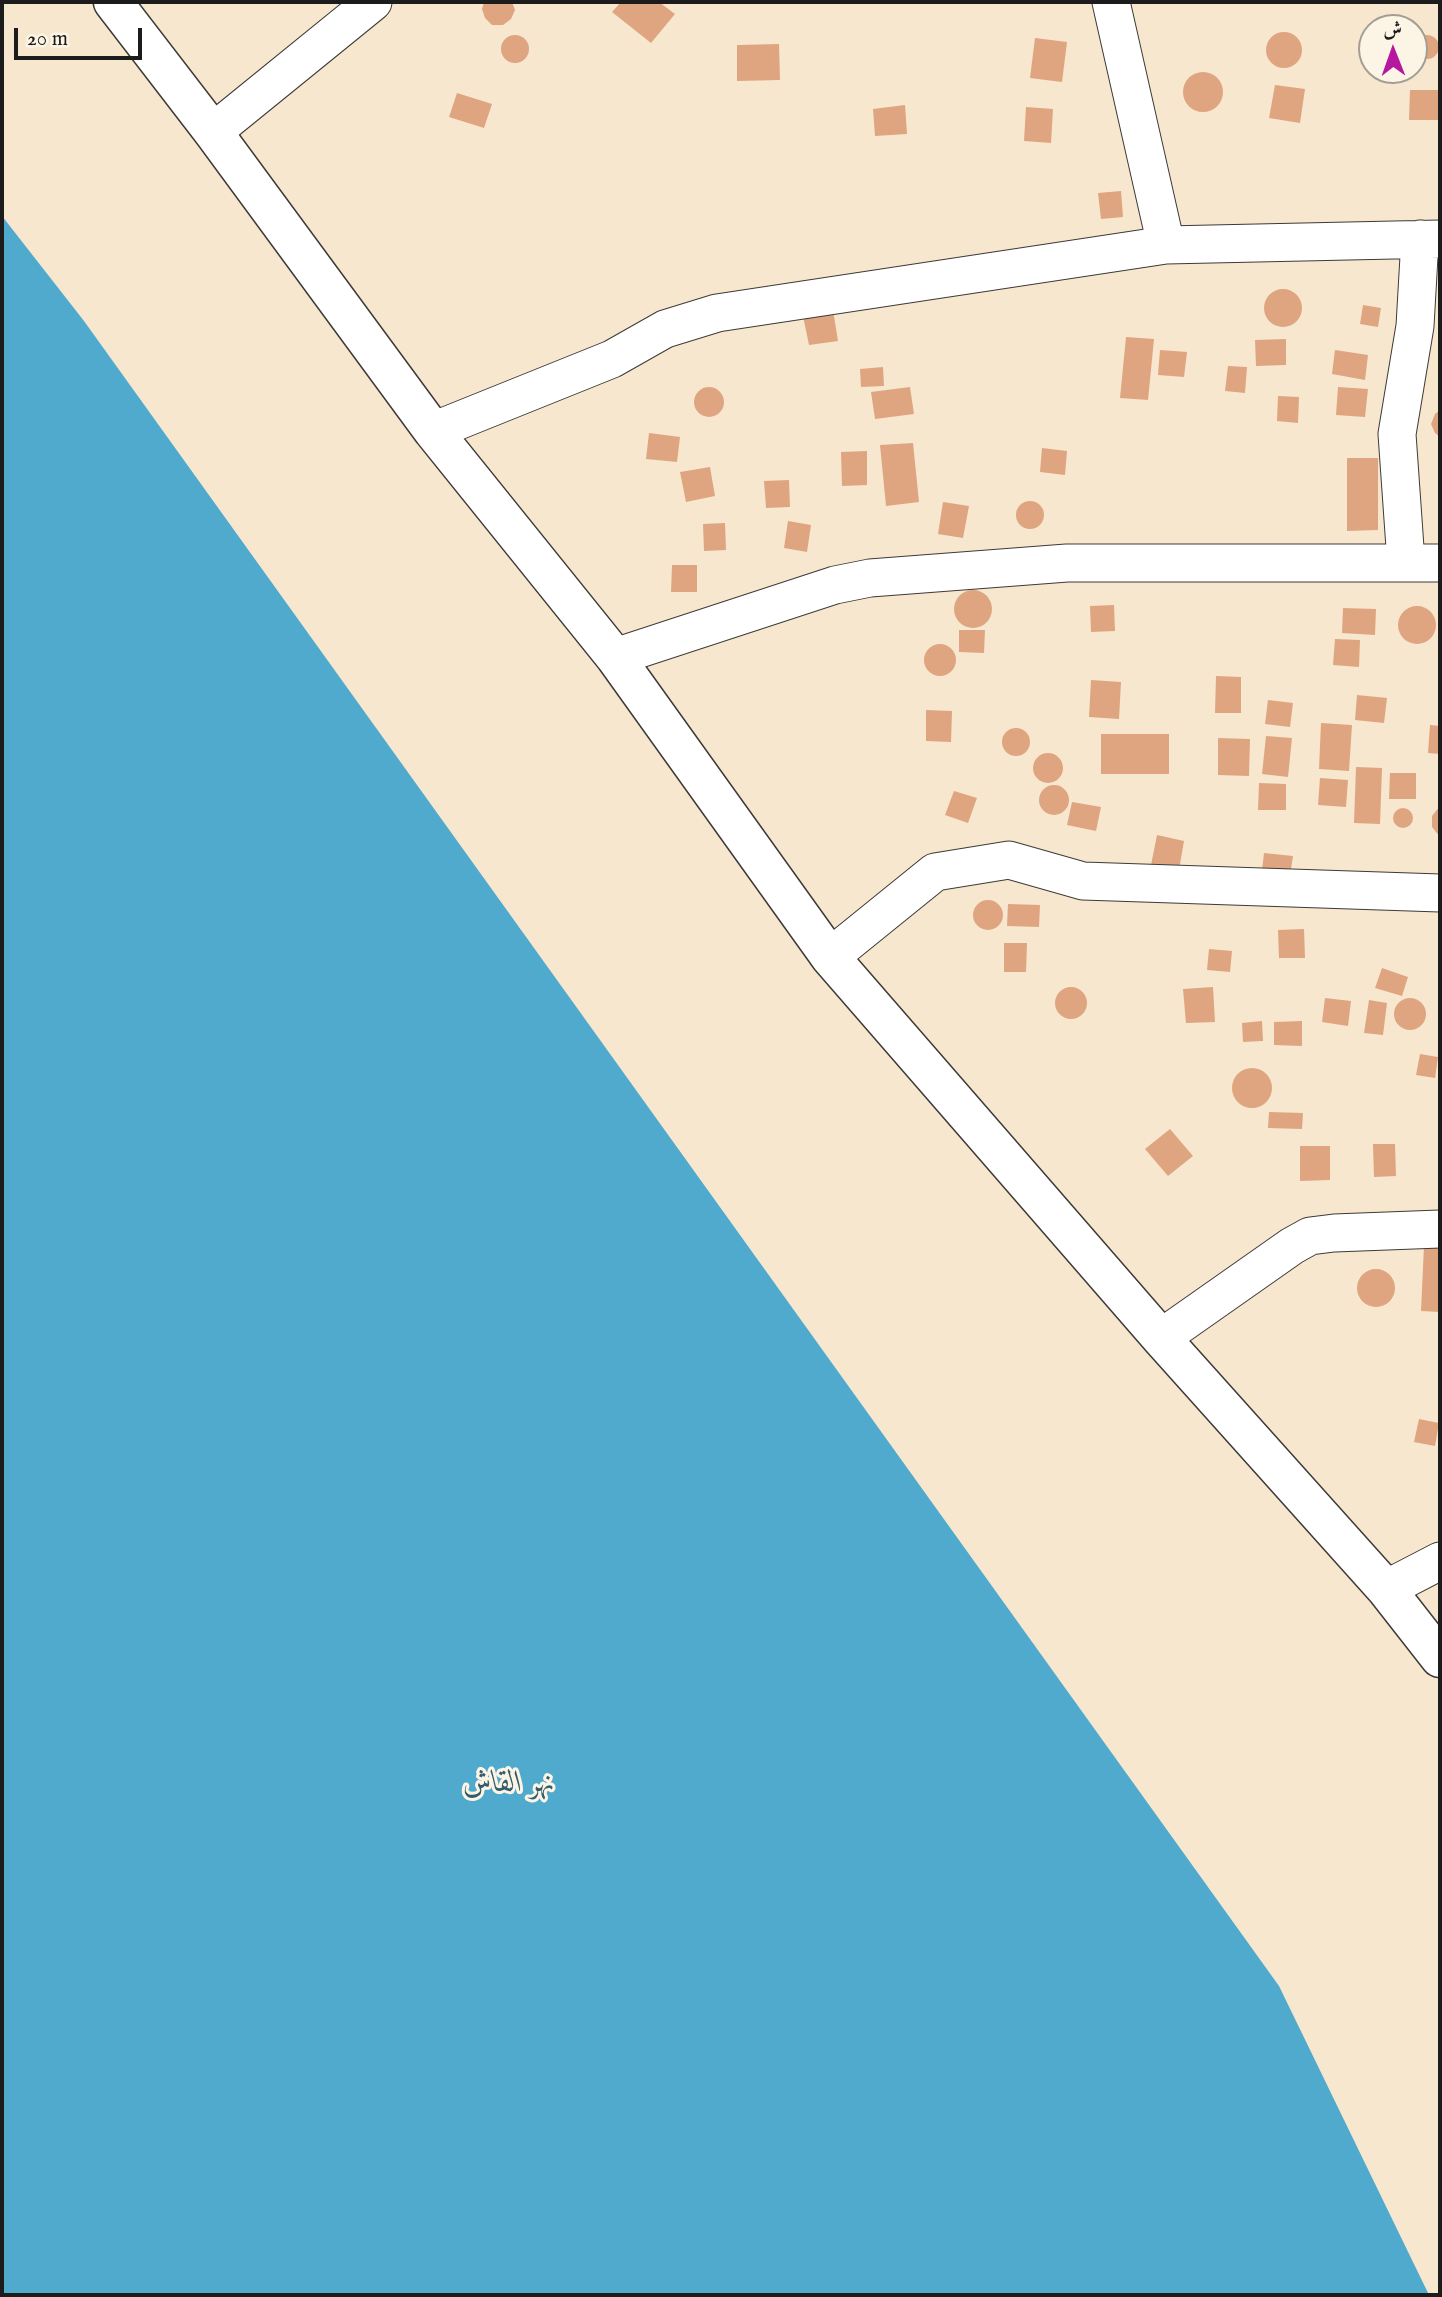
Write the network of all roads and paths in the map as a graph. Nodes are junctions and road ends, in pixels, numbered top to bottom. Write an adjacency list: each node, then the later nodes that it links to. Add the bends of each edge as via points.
1 (113, 2): 4 (main road)
2 (373, 2): 4 (street)
3 (1111, 2): 6 (street)
4 (213, 132): 7 (main road)
5 (1430, 239): 6 (street); 8 (street, via 1397,433)
6 (1166, 245): 7 (street, via 717,313 665,329 612,359)
7 (433, 431): 9 (main road)
8 (1423, 562): 9 (street, via 1068,563 870,578 835,585)
9 (615, 657): 11 (main road)
10 (1440, 893): 11 (street, via 1083,881 1009,860 935,872)
11 (830, 957): 13 (main road)
12 (1440, 1229): 13 (street, via 1310,1236)
13 (1161, 1338): 15 (main road)
14 (1440, 1561): 15 (street)
15 (1386, 1589): 16 (main road)
16 (1440, 1658)

